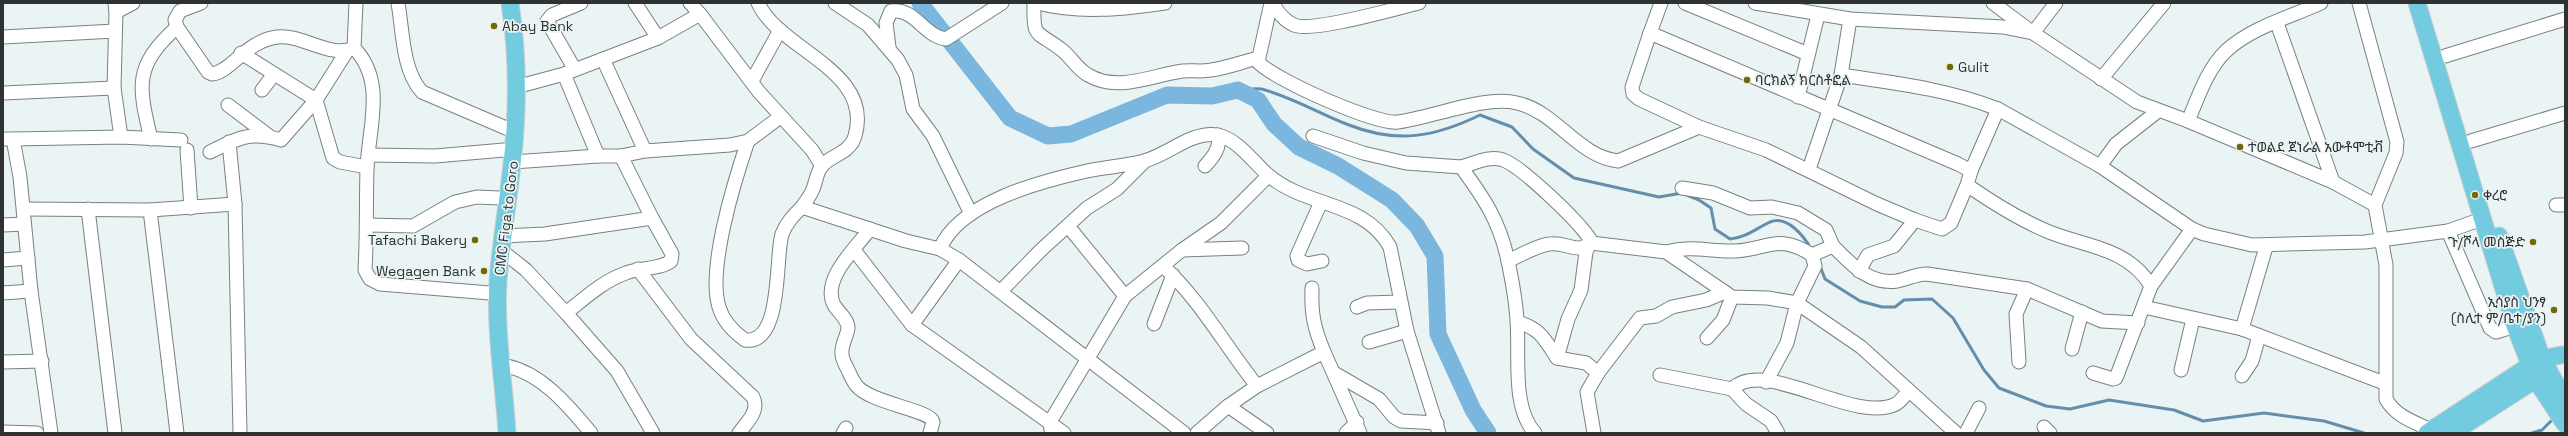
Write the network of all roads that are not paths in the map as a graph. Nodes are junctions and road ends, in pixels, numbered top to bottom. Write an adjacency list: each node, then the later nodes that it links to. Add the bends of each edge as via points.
1 (133, 3): 28 (street)
2 (201, 3): 34 (street, via 176,14)
3 (356, 3): 42 (street)
4 (398, 3): 66 (street, via 414,83 422,92)
5 (503, 3): 66 (main road, via 509,63)
6 (510, 3): 53 (main road, CMC Figa to Goro)
7 (581, 3): 48 (street, via 552,15 547,21)
8 (635, 3): 40 (street)
9 (690, 3): 29 (street)
10 (758, 3): 35 (street)
11 (835, 3): 41 (street, via 868,25)
12 (1002, 3): 41 (street, via 946,39 929,31 906,12 891,10 886,23)
13 (1034, 3): 46 (street, via 1034,28 1037,34 1057,46 1077,68 1096,79 1124,83 1143,81 1185,71 1219,69)
14 (1038, 3): 15 (street, via 1068,9)
15 (1165, 3)
16 (1272, 3): 17 (street, via 1286,19 1301,27 1341,22); 46 (street)
17 (1419, 3)
18 (1661, 3): 37 (street)
19 (1685, 3): 44 (street)
20 (1756, 3): 30 (street)
21 (1993, 3): 38 (street)
22 (2056, 3): 38 (street)
23 (2164, 3): 51 (street)
24 (2321, 3): 33 (street)
25 (2359, 3): 97 (street, via 2397,142 2396,153)
26 (2417, 3): 105 (main road)
27 (2428, 3): 45 (main road)
28 (116, 7): 36 (street)
29 (700, 14): 40 (street); 52 (street)
30 (1818, 15): 31 (street); 44 (street)
31 (1850, 19): 38 (street, via 2003,27); 50 (street)
32 (2565, 19): 45 (street)
33 (2277, 23): 65 (street, via 2240,40 2225,52 2210,72); 91 (street)
34 (177, 27): 43 (street, via 208,72 212,74 222,70); 72 (street, via 159,43 144,66 143,102)
35 (780, 30): 52 (street); 84 (street, via 838,76 847,87 857,111 855,137 842,154)
36 (114, 31): 39 (street); 54 (street)
37 (1650, 33): 57 (street); 67 (street, via 1632,87 1633,94)
38 (2034, 33): 51 (street)
39 (3, 37)
40 (658, 38): 47 (street)
41 (889, 47): 103 (street, via 906,75 913,109 933,136)
42 (351, 50): 43 (street, via 278,37 259,42); 58 (street); 82 (street, via 361,56 374,100)
43 (241, 53): 49 (street)
44 (1808, 54): 57 (street)
45 (2445, 56): 74 (main road)
46 (1258, 58): 67 (street, via 1260,64 1303,88 1383,121 1396,123 1475,104 1516,102 1532,107 1547,116 1591,152 1606,160 1625,160)
47 (603, 59): 48 (street); 77 (street)
48 (569, 71): 53 (street); 80 (street)
49 (274, 74): 55 (street); 58 (street)
50 (1841, 75): 60 (street, via 1921,87); 61 (street)
51 (2101, 79): 62 (street, via 2137,102)
52 (752, 81): 64 (street)
53 (516, 87): 79 (main road, CMC Figa to Goro)
54 (114, 88): 56 (street); 71 (street)
55 (262, 90)
56 (3, 94)
57 (1798, 97): 61 (street)
58 (316, 100): 69 (street, via 281,140); 82 (street, via 333,158 340,162)
59 (228, 105): 69 (street)
60 (1998, 109): 86 (street); 89 (street)
61 (1830, 110): 88 (street); 89 (street)
62 (2158, 111): 65 (street); 86 (street, via 2116,144)
63 (2565, 113): 74 (street)
64 (780, 116): 76 (street); 84 (street, via 812,150)
65 (2188, 120): 91 (street)
66 (506, 128): 79 (main road)
67 (1699, 128): 88 (street, via 1766,150)
68 (1218, 135): 83 (street, via 1208,134 1195,138); 85 (street, via 1220,142); 90 (street, via 1232,141)
69 (269, 136): 75 (street, via 242,136)
70 (1312, 136): 87 (street, via 1363,153 1406,163)
71 (121, 137): 72 (street); 73 (street)
72 (151, 138): 99 (street, via 184,145)
73 (8, 139): 100 (street)
74 (2471, 141): 168 (main road)
75 (229, 142): 78 (street); 96 (street)
76 (748, 142): 77 (street); 98 (street, via 737,173 721,239 717,295 723,316 745,340 752,341 757,338 768,327 773,316 778,249 783,232)
77 (645, 151): 81 (street)
78 (210, 152)
79 (508, 156): 80 (street); 82 (street, via 435,156); 94 (main road); 116 (main road, CMC Figa to Goro)
80 (598, 156): 81 (street)
81 (621, 156): 104 (street)
82 (368, 161): 109 (street)
83 (1145, 161): 103 (street, via 1088,171 1045,183 1002,198); 110 (street, via 1117,189 1087,208)
84 (822, 166): 98 (street, via 813,190)
85 (1205, 166)
86 (2100, 166): 112 (street)
87 (1461, 167): 115 (street, via 1491,159 1502,159 1510,163 1548,196 1587,235); 127 (street, via 1487,203 1498,224)
88 (1809, 170): 106 (street)
89 (1971, 171): 92 (street)
90 (1268, 176): 95 (street); 121 (street, via 1221,222)
91 (2333, 182): 97 (street)
92 (1967, 185): 106 (street, via 1947,228 1942,229); 133 (street, via 2018,218 2122,257 2138,269)
93 (1682, 188): 122 (street, via 1713,193 1750,208 1772,207 1798,213 1826,230)
94 (499, 198): 109 (street, via 476,197 455,202 413,226); 139 (main road)
95 (1321, 202): 128 (street, via 1297,256 1298,260 1307,264); 142 (street, via 1357,215 1376,226 1384,236 1390,247)
96 (235, 204): 99 (street); 193 (street)
97 (2375, 205): 114 (street)
98 (802, 207): 111 (street)
99 (191, 208): 102 (street)
100 (24, 209): 101 (street); 107 (street)
101 (88, 209): 102 (street); 191 (street)
102 (150, 210): 192 (street)
103 (971, 214): 119 (street, via 952,230)
104 (652, 218): 116 (street, via 545,234); 130 (street, via 672,258 662,266)
105 (2482, 219): 113 (street); 153 (main road)
106 (1915, 220): 131 (street, via 1894,246 1868,255)
107 (24, 224): 108 (street); 124 (street)
108 (3, 225)
109 (368, 225): 139 (street, via 365,270 370,280 380,284)
110 (1068, 226): 137 (street); 141 (street)
111 (870, 229): 119 (street); 120 (street)
112 (2192, 229): 117 (street); 133 (street)
113 (2448, 231): 114 (street); 153 (street, via 2490,328 2496,332)
114 (2382, 239): 117 (street); 176 (street, via 2386,265)
115 (1591, 243): 123 (street); 127 (street, via 1583,248 1572,248 1558,243 1548,244); 162 (street, via 1586,252 1581,290 1568,319)
116 (503, 244): 147 (street); 167 (main road, CMC Figa to Goro, via 497,316)
117 (2266, 247): 154 (street)
118 (1242, 248): 121 (street)
119 (940, 249): 126 (street)
120 (854, 250): 152 (street); 199 (street, via 837,270 831,293 834,304 847,322 848,329 842,342 842,355 856,386 887,404 928,415 933,422)
121 (1182, 250): 129 (street)
122 (1822, 250): 123 (street, via 1779,243 1737,251 1686,247); 131 (street); 143 (street)
123 (1666, 252): 140 (street)
124 (28, 258): 125 (street); 136 (street)
125 (3, 260)
126 (959, 260): 137 (street); 152 (street)
127 (1508, 261): 149 (street)
128 (1322, 262)
129 (1162, 266): 132 (street); 141 (street)
130 (638, 269): 147 (street, via 626,272 598,288); 198 (street, via 691,339 753,397 756,403 755,412)
131 (1859, 271): 135 (street, via 1878,281 1898,281 1918,274 1927,274)
132 (1173, 275): 151 (street); 177 (street, via 1201,307 1233,357)
133 (2151, 286): 145 (street)
134 (1312, 288): 160 (street, via 1311,313 1314,329)
135 (2027, 289): 146 (street); 166 (street, via 2016,314)
136 (31, 291): 138 (street); 165 (street)
137 (1001, 291): 163 (street)
138 (3, 293)
139 (490, 293): 194 (main road)
140 (1729, 295): 143 (street, via 1768,298); 157 (street, via 1723,320); 170 (street, via 1672,307 1656,316 1640,318)
141 (1125, 296): 163 (street)
142 (1400, 302): 144 (street, via 1367,303); 155 (street)
143 (1798, 304): 175 (street, via 1787,343); 179 (street, via 1861,347)
144 (1357, 307)
145 (2144, 308): 148 (street); 150 (street)
146 (2082, 312): 150 (street, via 2102,321); 159 (street)
147 (566, 313): 197 (street, via 617,371)
148 (2193, 319): 154 (street); 169 (street)
149 (1518, 322): 162 (street, via 1535,328); 205 (street, via 1519,389 1525,416)
150 (2138, 323): 171 (street, via 2116,378)
151 (1154, 324)
152 (912, 325): 185 (street)
153 (2515, 326): 168 (main road)
154 (2242, 329): 156 (street)
155 (1407, 332): 158 (street); 186 (street)
156 (2259, 336): 174 (street, via 2252,361); 176 (street)
157 (1707, 338)
158 (1369, 342)
159 (2072, 349)
160 (1324, 352): 172 (street); 177 (street)
161 (2563, 354): 168 (main road)
162 (1557, 358): 170 (street, via 1586,363)
163 (1088, 359): 185 (street); 201 (street)
164 (3, 362): 165 (street)
165 (42, 362): 190 (street)
166 (2019, 362)
167 (501, 365): 195 (main road, CMC Figa to Goro); 196 (street, via 516,367 536,378 573,411)
168 (2539, 369): 180 (main road); 188 (main road); 210 (main road)
169 (2181, 370)
170 (1598, 372): 206 (street, via 1588,387 1587,397)
171 (2093, 373)
172 (1336, 374): 184 (street); 186 (street, via 1380,399 1394,417 1401,421)
173 (1660, 375): 178 (street)
174 (2242, 376)
175 (1766, 382): 178 (street, via 1751,380 1738,383); 179 (street, via 1851,405 1877,407 1897,403)
176 (2384, 384): 188 (street, via 2386,399 2391,408)
177 (1257, 386): 181 (street)
178 (1732, 389): 207 (street, via 1746,404 1771,421)
179 (1909, 391): 208 (street)
180 (2559, 400): 183 (main road)
181 (1228, 406): 202 (street); 203 (street)
182 (1979, 408): 209 (street)
183 (2565, 424)
184 (1359, 427): 204 (street)
185 (1050, 428): 200 (street)
186 (1438, 428)
187 (3, 432): 189 (street)
188 (2429, 432)
189 (37, 433)
190 (51, 433)
191 (115, 433)
192 (177, 433)
193 (240, 433)
194 (499, 433)
195 (507, 433)
196 (591, 433)
197 (653, 433)
198 (740, 433)
199 (930, 433)
200 (1064, 433)
201 (1184, 433)
202 (1197, 433)
203 (1267, 433)
204 (1346, 433)
205 (1535, 433)
206 (1594, 433)
207 (1778, 433)
208 (1956, 433)
209 (1966, 433)
210 (2452, 433)

